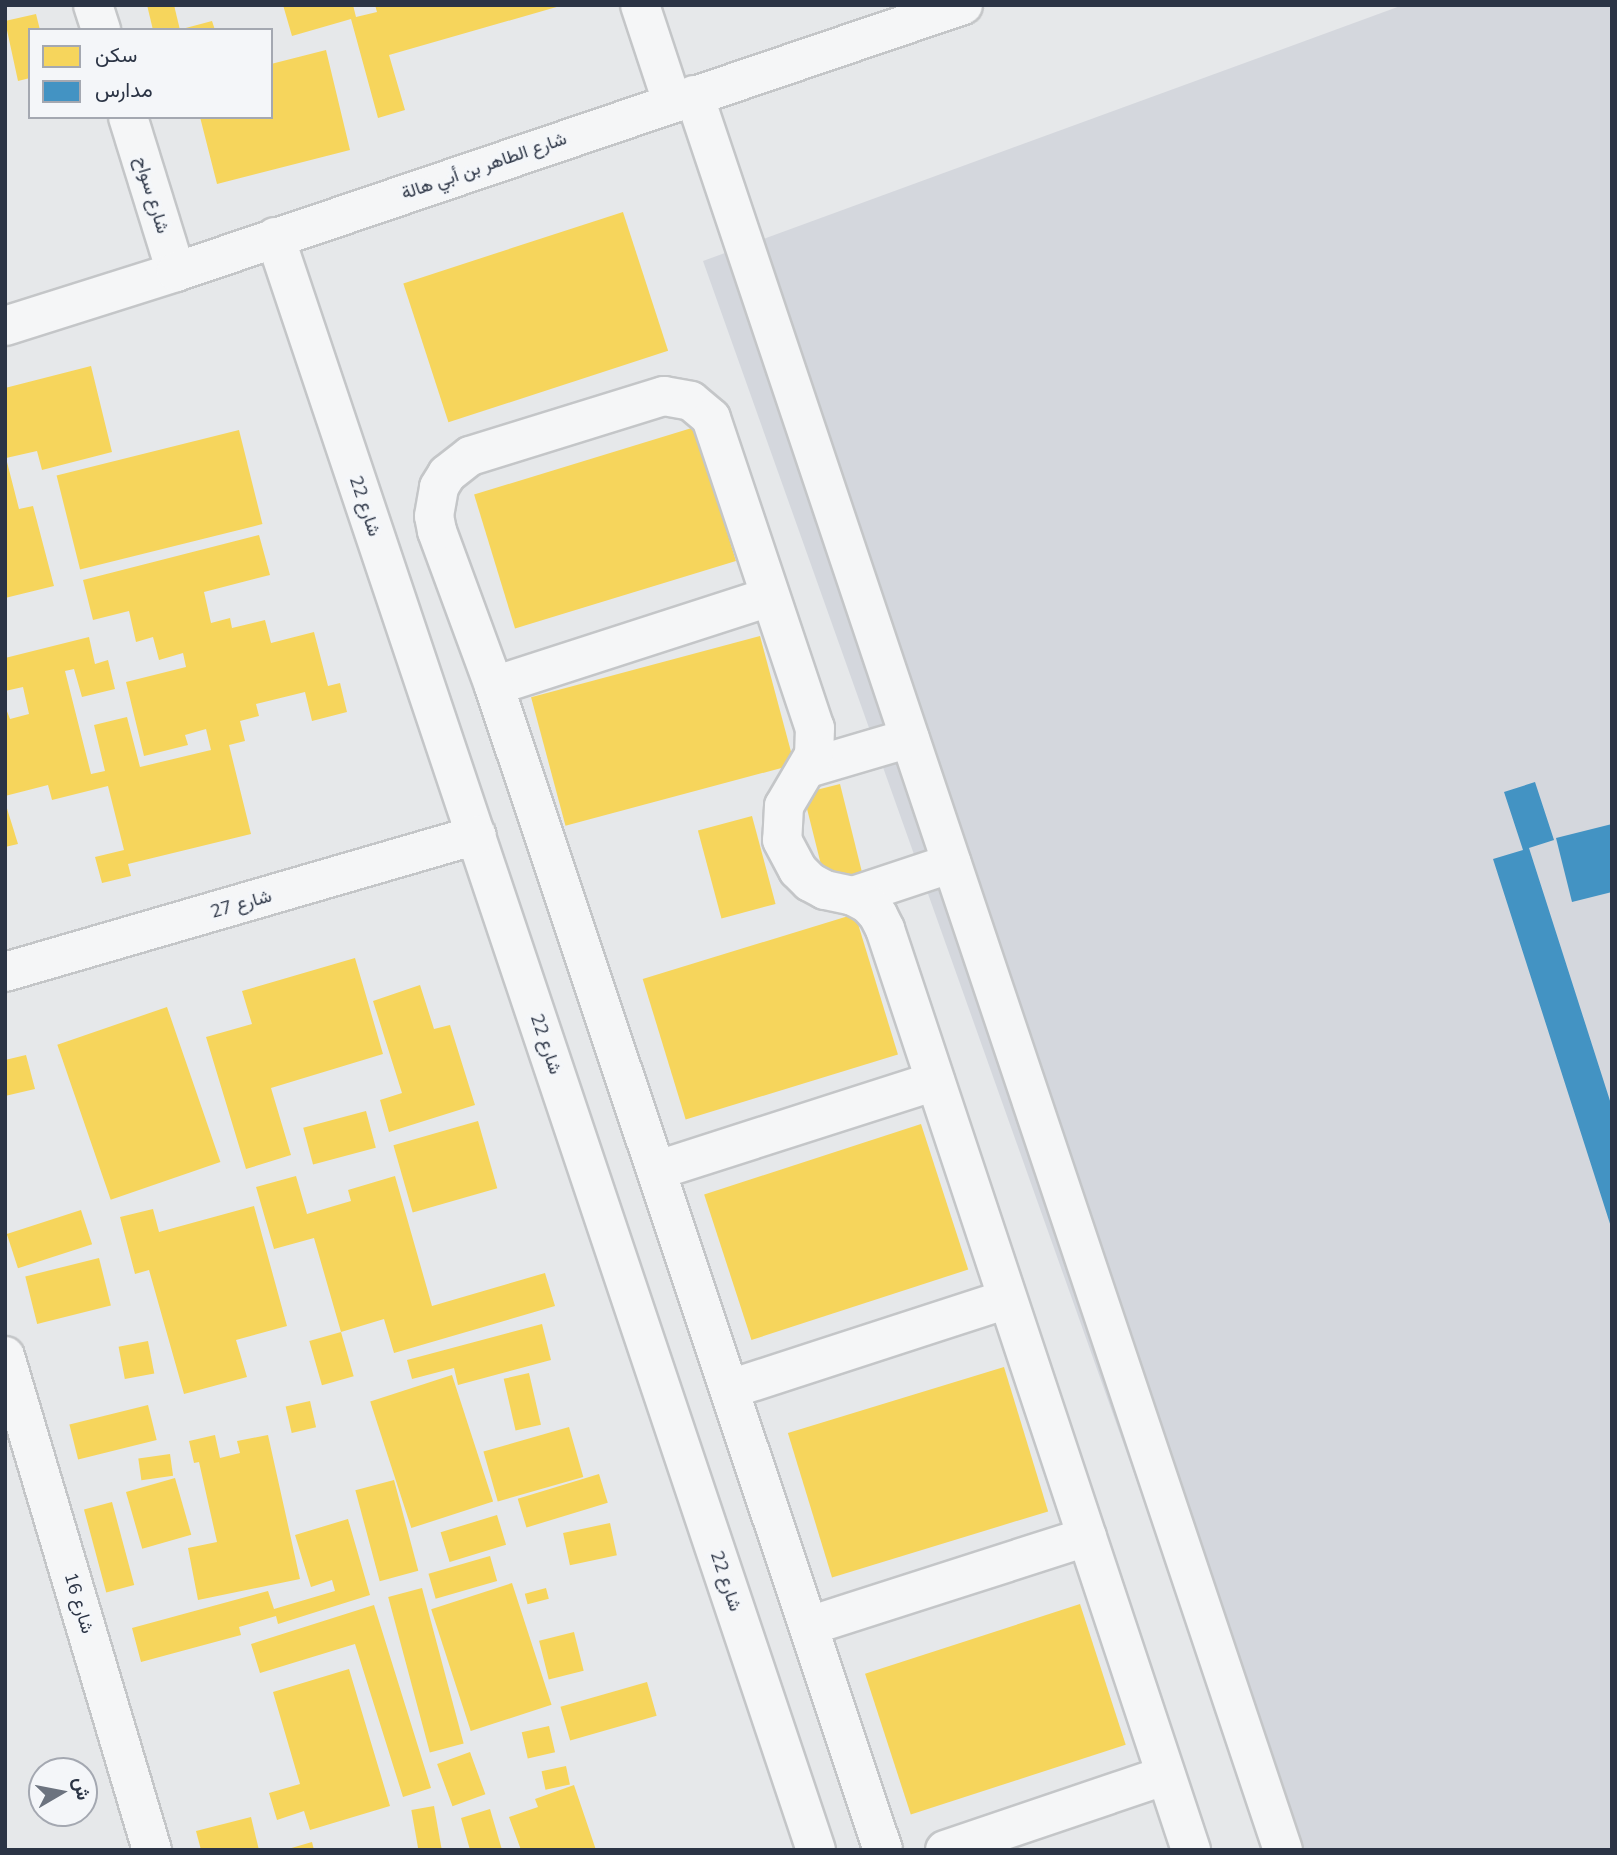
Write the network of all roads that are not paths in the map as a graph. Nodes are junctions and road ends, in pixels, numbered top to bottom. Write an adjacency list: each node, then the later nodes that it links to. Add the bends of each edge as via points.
1 (93, 5): 4 (street)
2 (640, 5): 5 (street)
3 (963, 5): 5 (street, شارع الطاهر بن أبي هالة)
4 (100, 28)
5 (683, 98): 7 (street, شارع الطاهر بن أبي هالة); 12 (street)
6 (129, 119): 8 (street, شارع سواح)
7 (275, 237): 8 (street, شارع الطاهر بن أبي هالة); 14 (street, شارع 22)
8 (176, 272): 9 (street, شارع الطاهر بن أبي هالة)
9 (5, 326)
10 (771, 597): 11 (street); 11 (street, via 711,418 691,401 664,396 470,456 447,474 439,487 434,516); 13 (street, via 815,728 814,755)
11 (495, 686): 19 (street)
12 (910, 738): 13 (street); 15 (street)
13 (808, 768): 16 (street, via 784,806 782,840 788,856 810,881 825,890)
14 (476, 835): 17 (street, شارع 27); 27 (street, شارع 22)
15 (952, 863): 16 (street); 31 (street)
16 (853, 896): 18 (street, via 878,915 885,929)
17 (5, 972)
18 (935, 1081): 19 (street); 20 (street)
19 (657, 1170): 22 (street)
20 (1007, 1299): 22 (street); 23 (street)
21 (5, 1356): 26 (street, شارع 16)
22 (730, 1389): 24 (street)
23 (1087, 1537): 24 (street); 25 (street)
24 (809, 1626): 28 (street)
25 (1166, 1776): 29 (street); 30 (street)
26 (152, 1850)
27 (816, 1850)
28 (883, 1850)
29 (945, 1850)
30 (1191, 1850)
31 (1283, 1850)

